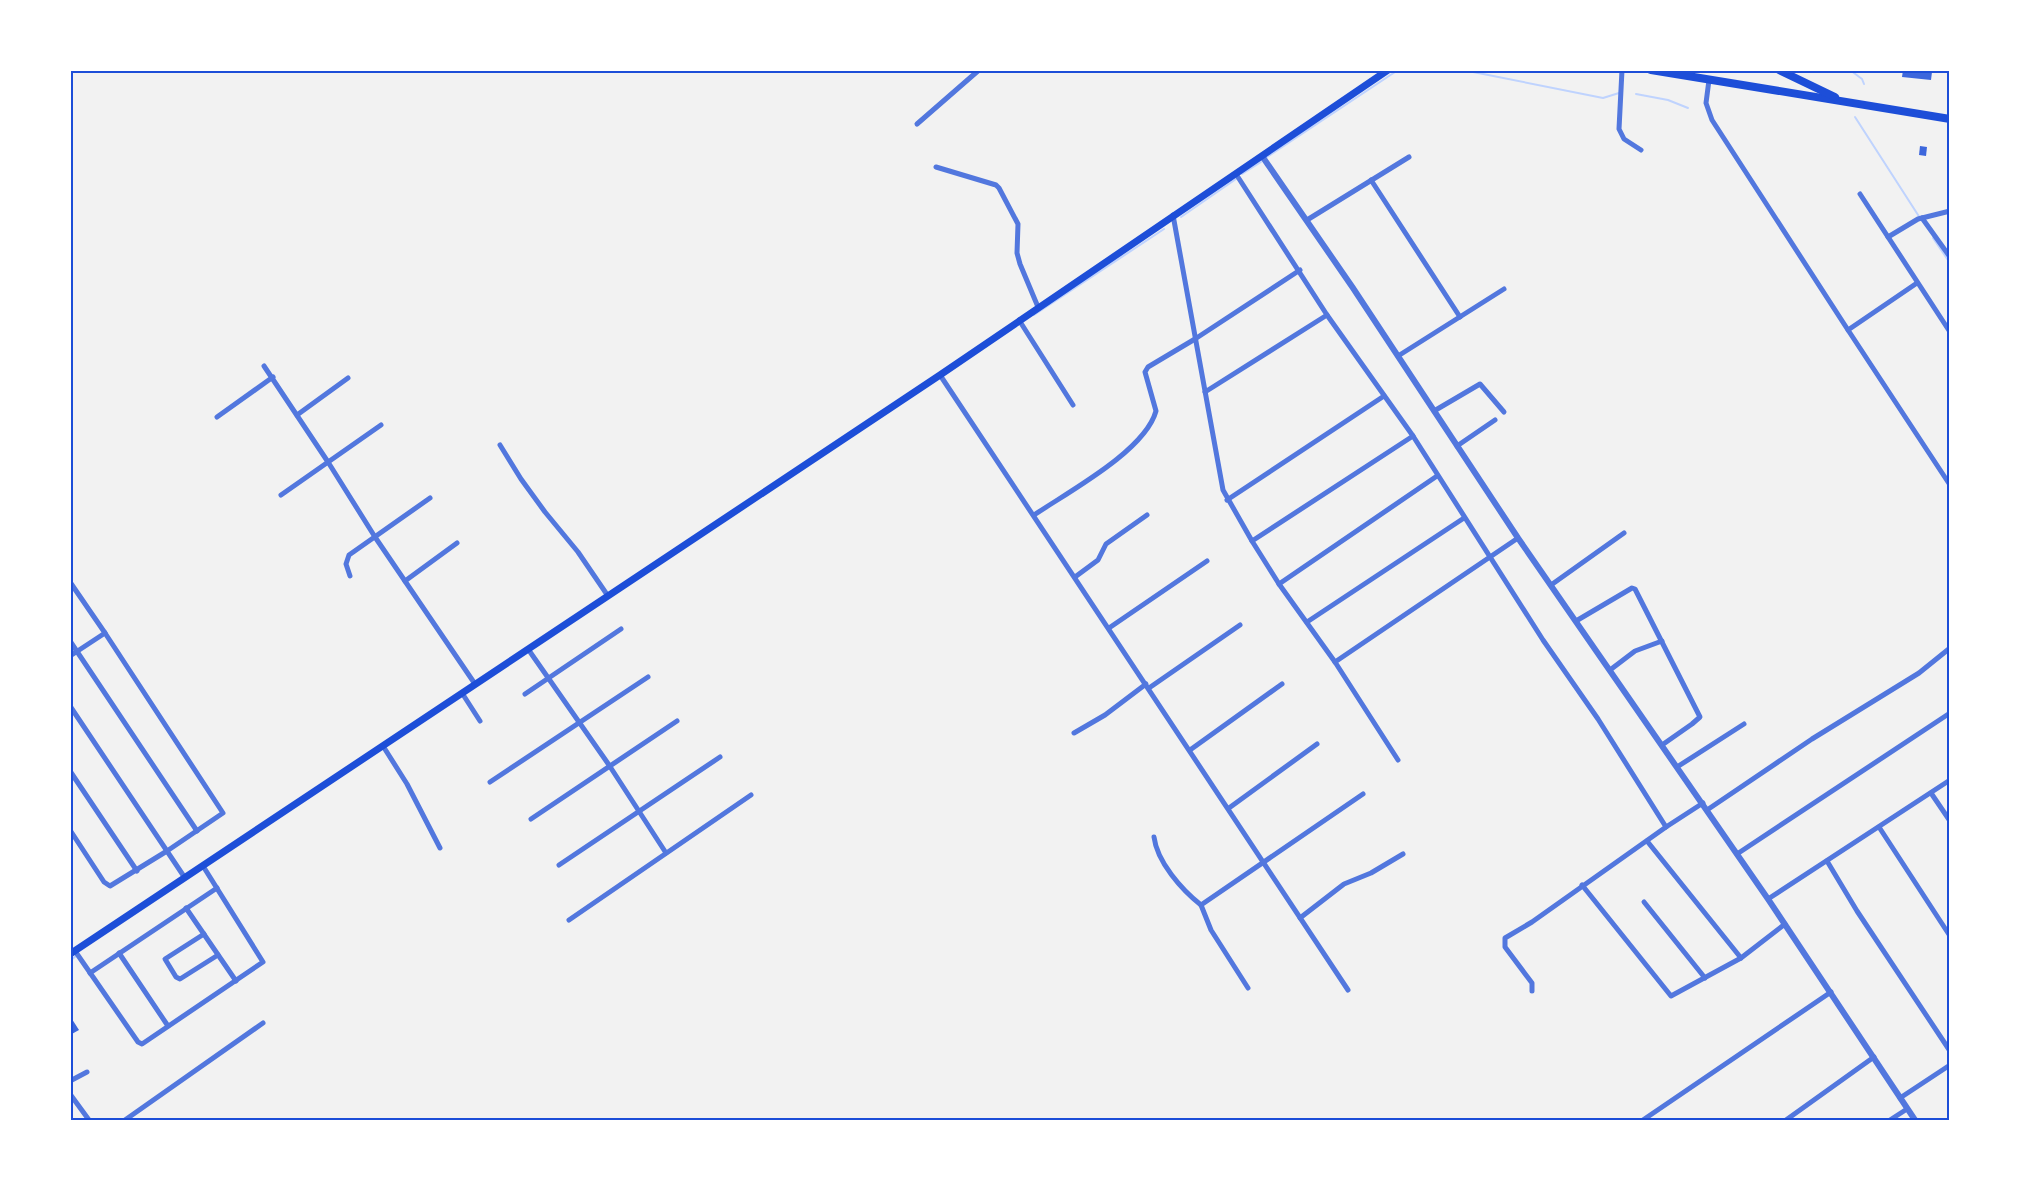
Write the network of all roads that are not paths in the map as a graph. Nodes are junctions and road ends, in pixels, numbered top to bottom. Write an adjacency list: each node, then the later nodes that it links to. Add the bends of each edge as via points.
1 (979, 70): 9 (street)
2 (1388, 70): 11 (main road)
3 (1622, 70): 10 (street, via 1619,129 1624,139)
4 (1651, 70): 6 (main road)
5 (1779, 70): 7 (main road)
6 (1709, 80): 7 (main road); 30 (street, via 1706,103 1712,120)
7 (1847, 103): 8 (main road)
8 (1950, 119)
9 (917, 124)
10 (1641, 150)
11 (1262, 156): 14 (main road); 20 (street)
12 (1409, 157): 15 (street)
13 (936, 167): 26 (street, via 998,186 1018,224 1017,252)
14 (1236, 174): 18 (main road); 23 (street)
15 (1371, 180): 20 (street); 28 (street)
16 (1860, 194): 21 (street)
17 (1950, 211): 19 (street)
18 (1173, 215): 26 (main road); 32 (street)
19 (1922, 218): 21 (street); 22 (street)
20 (1307, 220): 33 (street)
21 (1888, 237): 24 (street)
22 (1950, 257)
23 (1300, 270): 27 (street); 32 (street)
24 (1917, 283): 30 (street); 31 (street)
25 (1504, 289): 28 (street)
26 (1038, 307): 29 (main road)
27 (1327, 315): 38 (street); 39 (street)
28 (1460, 317): 33 (street)
29 (1019, 320): 35 (main road); 40 (street)
30 (1848, 330): 52 (street)
31 (1950, 332)
32 (1195, 339): 38 (street); 56 (street, via 1146,370 1156,411 1144,434 1107,466)
33 (1398, 356): 41 (street)
34 (264, 366): 36 (street)
35 (940, 375): 56 (street); 72 (main road)
36 (273, 377): 43 (street); 44 (street)
37 (348, 378): 43 (street)
38 (1205, 392): 55 (street)
39 (1384, 396): 47 (street); 55 (street)
40 (1073, 405)
41 (1434, 411): 42 (street, via 1480,384); 49 (street)
42 (1504, 412)
43 (297, 415): 50 (street)
44 (217, 417)
45 (1495, 420): 49 (street)
46 (381, 425): 50 (street)
47 (1413, 436): 51 (street); 62 (street)
48 (500, 445): 72 (street)
49 (1457, 446): 61 (street)
50 (328, 462): 53 (street); 60 (street)
51 (1437, 476): 58 (street); 70 (street)
52 (1950, 485)
53 (280, 495)
54 (430, 498): 60 (street)
55 (1227, 500): 62 (street)
56 (1034, 515): 67 (street)
57 (1147, 515): 67 (street, via 1106,544 1098,560)
58 (1464, 518): 64 (street); 74 (street)
59 (1624, 533): 71 (street)
60 (375, 537): 66 (street, via 349,555 346,564); 68 (street)
61 (1518, 538): 64 (street); 71 (street)
62 (1252, 541): 70 (street)
63 (457, 543): 68 (street)
64 (1491, 556): 85 (street); 122 (street)
65 (1207, 561): 76 (street)
66 (350, 576)
67 (1075, 577): 76 (street)
68 (405, 581): 89 (street)
69 (70, 582): 78 (street)
70 (1279, 584): 74 (street)
71 (1551, 585): 73 (street)
72 (608, 596): 82 (main road)
73 (1576, 621): 80 (street, via 1633,588); 86 (street)
74 (1307, 622): 85 (street)
75 (1240, 625): 91 (street)
76 (1109, 628): 91 (street)
77 (621, 629): 88 (street)
78 (105, 633): 83 (street); 124 (street, via 222,810 222,815)
79 (70, 641): 83 (street)
80 (1662, 641): 86 (street, via 1635,651); 102 (street, via 1700,718)
81 (1950, 648): 118 (street, via 1919,673)
82 (528, 649): 88 (street); 89 (main road)
83 (77, 651): 84 (street); 124 (street)
84 (70, 656)
85 (1335, 662): 106 (street)
86 (1610, 670): 102 (street)
87 (648, 677): 98 (street)
88 (549, 678): 93 (street); 98 (street)
89 (475, 684): 92 (main road)
90 (1282, 684): 104 (street)
91 (1148, 686): 100 (street); 104 (street)
92 (462, 693): 96 (street); 103 (main road)
93 (525, 694)
94 (70, 706): 128 (street)
95 (1950, 713): 131 (street)
96 (480, 721)
97 (677, 721): 107 (street)
98 (579, 722): 107 (street); 111 (street)
99 (1744, 724): 108 (street)
100 (1074, 733)
101 (1317, 744): 116 (street)
102 (1662, 745): 108 (street)
103 (384, 746): 127 (street); 135 (main road)
104 (1190, 750): 116 (street)
105 (720, 756): 117 (street)
106 (1398, 760)
107 (609, 765): 117 (street); 119 (street)
108 (1677, 767): 115 (street)
109 (70, 771): 136 (street)
110 (1950, 780): 112 (street)
111 (490, 782)
112 (1931, 793): 120 (street); 121 (street)
113 (1363, 794): 133 (street)
114 (752, 795): 129 (street)
115 (1703, 803): 118 (street); 122 (street)
116 (1229, 808): 133 (street)
117 (639, 810): 129 (street); 134 (street)
118 (1707, 810): 131 (street)
119 (531, 819)
120 (1950, 821)
121 (1879, 826): 132 (street); 148 (street)
122 (1666, 827): 126 (street)
123 (70, 830): 136 (street, via 108,886)
124 (197, 831): 128 (street)
125 (1154, 837): 142 (street, via 1157,850 1180,886)
126 (1647, 841): 138 (street); 152 (street)
127 (440, 848)
128 (168, 851): 136 (street); 137 (street)
129 (666, 853): 145 (street)
130 (1403, 854): 144 (street, via 1344,884)
131 (1737, 854): 140 (street)
132 (1827, 861): 140 (street); 162 (street)
133 (1265, 862): 142 (street); 144 (street)
134 (559, 865)
135 (203, 866): 137 (main road); 139 (street)
136 (137, 871)
137 (185, 878): 149 (main road)
138 (1582, 885): 154 (street, via 1671,996); 158 (street, via 1505,938 1505,947 1532,983)
139 (217, 888): 143 (street); 155 (street, via 263,961)
140 (1768, 899): 146 (street)
141 (1644, 902): 154 (street)
142 (1201, 904): 156 (street, via 1211,930)
143 (186, 908): 147 (street); 150 (street)
144 (1300, 918): 157 (street)
145 (569, 920)
146 (1785, 924): 152 (street); 159 (street)
147 (204, 934): 151 (street); 151 (street, via 165,959 176,977 180,979)
148 (1950, 936)
149 (73, 953): 153 (street)
150 (119, 953): 153 (street); 161 (street)
151 (218, 955): 155 (street)
152 (1741, 958): 154 (street)
153 (90, 973): 161 (street, via 140,1044)
154 (1705, 978)
155 (236, 981): 161 (street)
156 (1248, 988)
157 (1348, 990)
158 (1532, 990)
159 (1831, 992): 163 (street); 172 (street)
160 (263, 1023): 171 (street)
161 (168, 1026)
162 (1950, 1051)
163 (1874, 1058): 168 (street); 173 (street)
164 (1950, 1065): 168 (street)
165 (87, 1072): 166 (street)
166 (70, 1081)
167 (70, 1094): 170 (street)
168 (1900, 1098): 169 (street)
169 (1907, 1109): 174 (street); 175 (street)
170 (89, 1120)
171 (125, 1120)
172 (1642, 1120)
173 (1786, 1120)
174 (1890, 1120)
175 (1915, 1120)

